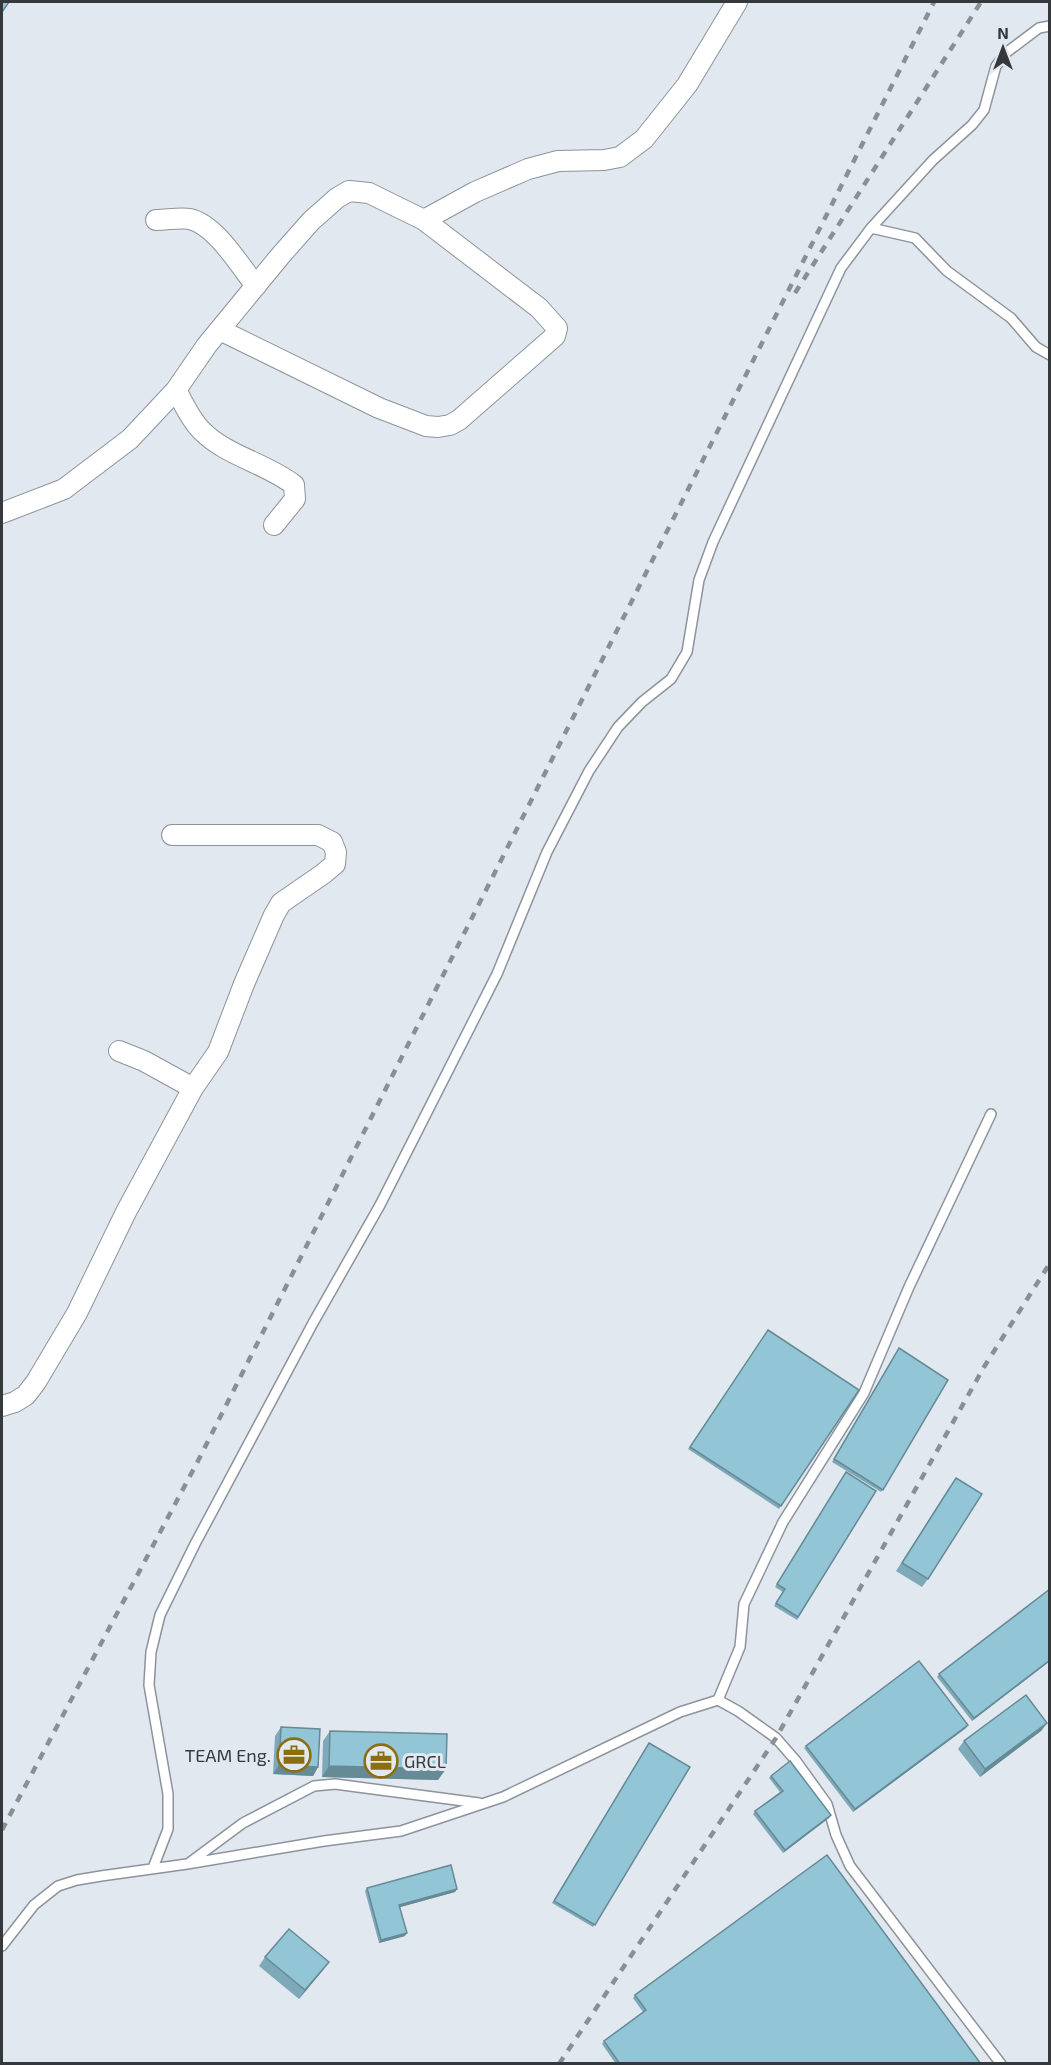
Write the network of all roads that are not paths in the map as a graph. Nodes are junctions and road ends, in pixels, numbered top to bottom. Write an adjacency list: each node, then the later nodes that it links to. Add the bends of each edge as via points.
1 (736, 2): 4 (street, via 687,85 644,139 620,157 558,161 528,168)
2 (1050, 26): 5 (lane, via 1039,28 1007,52 996,66 984,110)
3 (156, 220): 6 (street, via 188,218 212,230)
4 (424, 220): 6 (street, via 369,193 349,191 311,221); 7 (street, via 539,308 557,328 555,336 450,425 426,426 379,408)
5 (871, 228): 8 (lane, via 915,238 947,271 1011,318 1036,347); 20 (lane, via 841,268 713,542 699,580 687,652 671,679 618,727 589,771 547,852 497,974 380,1205 313,1323 160,1615 149,1685 168,1794 168,1829)
6 (256, 286): 7 (street)
7 (220, 330): 9 (street)
8 (1050, 355)
9 (176, 390): 10 (street, via 130,439 64,489); 11 (street, via 202,431 294,485 295,499)
10 (2, 513)
11 (273, 525)
12 (172, 835): 14 (street, via 318,835 332,842 336,852 335,864 281,903 273,915 218,1052)
13 (119, 1051): 14 (street)
14 (193, 1088): 16 (street, via 77,1313 36,1382 26,1395)
15 (991, 1114): 17 (lane, via 864,1393 783,1522 744,1604 740,1647)
16 (2, 1409)
17 (718, 1700): 18 (lane, via 680,1712); 22 (lane, via 776,1738 796,1761 827,1804 850,1866)
18 (483, 1804): 19 (lane, via 401,1831); 19 (lane, via 334,1784 314,1786 243,1823)
19 (187, 1864): 20 (lane)
20 (153, 1868): 21 (lane, via 58,1886 34,1905)
21 (2, 1946)
22 (1001, 2064)

